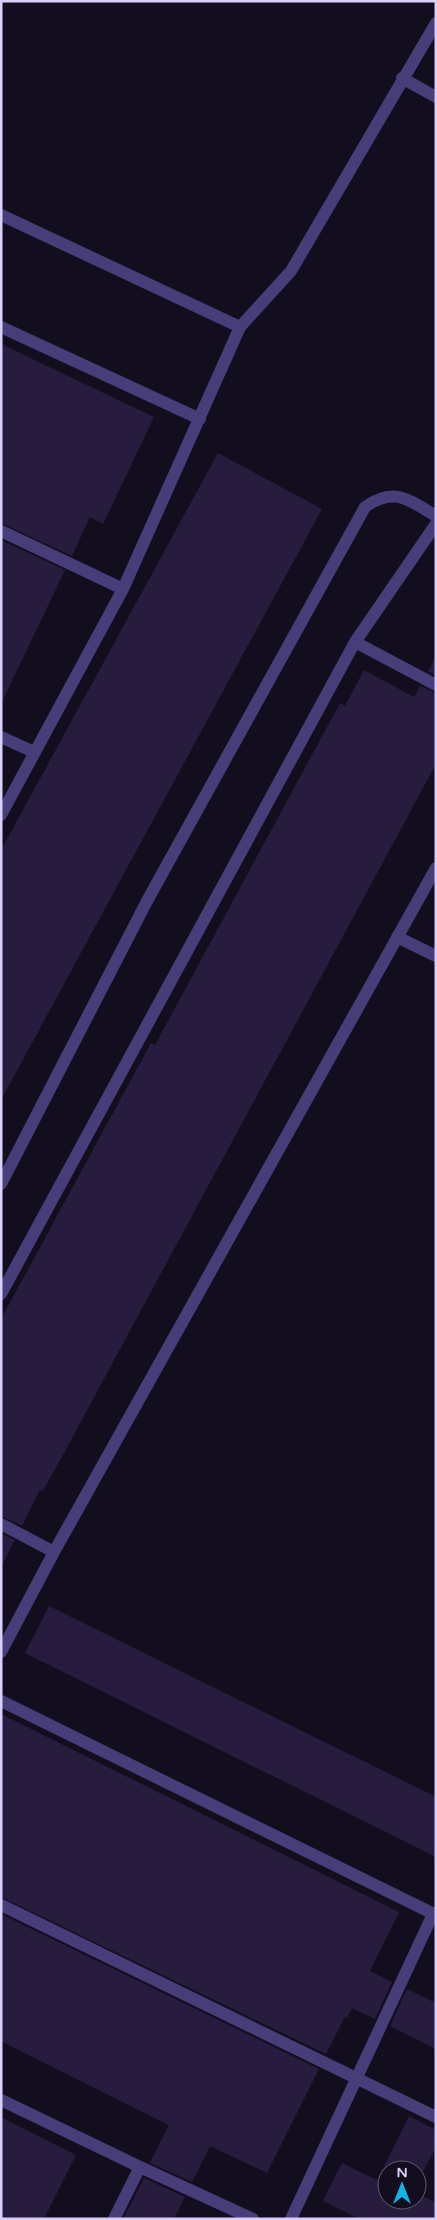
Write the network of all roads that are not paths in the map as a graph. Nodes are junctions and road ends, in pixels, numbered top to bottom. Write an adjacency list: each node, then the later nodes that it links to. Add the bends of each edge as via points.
1 (436, 23): 2 (street)
2 (402, 78): 3 (street); 6 (street, via 291,272)
3 (436, 97)
4 (1, 215): 6 (street)
5 (1, 327): 7 (street)
6 (240, 327): 7 (street)
7 (200, 419): 11 (street)
8 (436, 516): 20 (street, via 396,495 378,497 365,507 147,901)
9 (436, 524): 12 (street)
10 (1, 531): 11 (street)
11 (123, 589): 15 (street)
12 (355, 642): 13 (street); 21 (street)
13 (436, 686)
14 (1, 737): 15 (street)
15 (34, 752): 16 (street)
16 (1, 815)
17 (436, 868): 18 (street)
18 (397, 937): 19 (street); 23 (street)
19 (436, 956)
20 (1, 1184)
21 (1, 1294)
22 (1, 1524): 23 (street)
23 (54, 1552): 24 (street)
24 (1, 1652)
25 (1, 1701): 27 (street)
26 (1, 1905): 28 (street)
27 (434, 1914): 28 (street)
28 (356, 2078): 30 (street); 34 (street)
29 (1, 2100): 31 (street)
30 (436, 2117)
31 (140, 2167): 32 (street); 33 (street)
32 (114, 2219)
33 (253, 2219)
34 (291, 2219)

